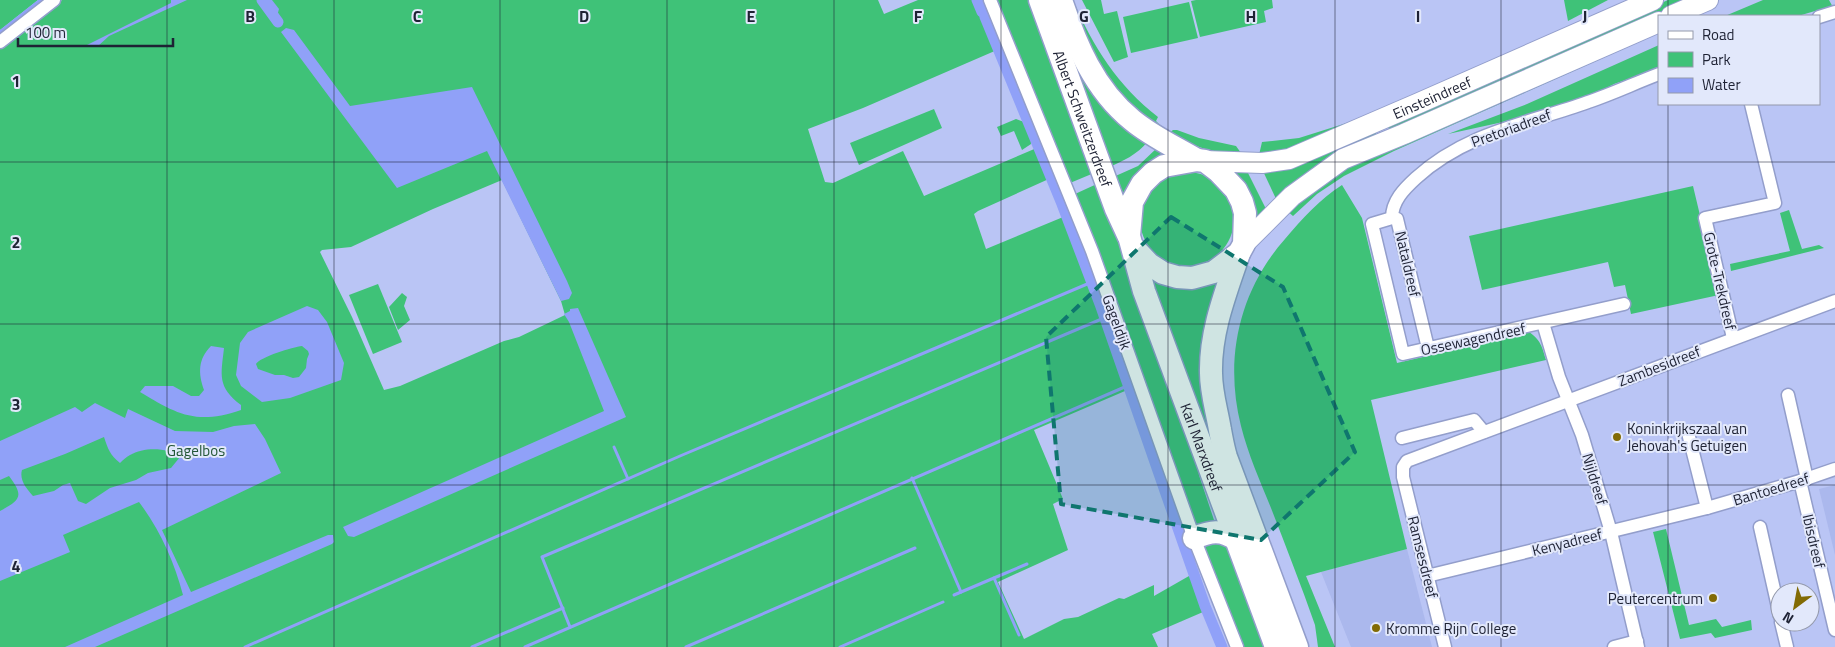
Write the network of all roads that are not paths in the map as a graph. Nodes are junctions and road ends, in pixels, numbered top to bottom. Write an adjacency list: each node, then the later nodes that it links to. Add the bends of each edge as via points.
1 (54, 0): 11 (street)
2 (990, 0): 36 (street, Gageldijk)
3 (1040, 0): 16 (highway, Albert Schweitzerdreef, via 1116,209)
4 (1061, 0): 14 (highway, Albert Schweitzerdreef, via 1084,58 1106,94 1137,124)
5 (1653, 0): 14 (main road, Einsteindreef, via 1289,159 1262,163)
6 (1708, 0): 8 (main road)
7 (1835, 12): 9 (street)
8 (1673, 15)
9 (1820, 17)
10 (1658, 22): 17 (main road, Einsteindreef, via 1343,159 1292,196)
11 (0, 42)
12 (1658, 74): 15 (street, Pretoriadreef, via 1588,103 1510,126 1461,147 1432,163 1410,183 1393,205)
13 (1751, 105): 21 (street, Grote-Trekdreef, via 1775,203 1705,218)
14 (1201, 161): 16 (highway, via 1164,166 1142,184 1132,202); 17 (highway, via 1226,177 1239,196 1245,213)
15 (1392, 218): 22 (street, Nataldreef, via 1398,219); 23 (street, Nataldreef, via 1372,224)
16 (1131, 241): 17 (highway, via 1149,264 1163,273 1184,278 1214,272); 32 (highway, Karl Marxdreef, via 1144,291)
17 (1242, 248): 45 (highway, Karl Marxdreef, via 1215,335 1211,372 1214,397 1223,449)
18 (1835, 301): 21 (street, Zambesidreef)
19 (1624, 304): 20 (street, Ossewagendreef)
20 (1543, 324): 22 (street, Ossewagendreef); 25 (street, Ossewagendreef)
21 (1733, 338): 25 (street, Zambesidreef)
22 (1428, 348): 23 (street, Ossewagendreef)
23 (1402, 354)
24 (1788, 395): 31 (street, Ibisdreef)
25 (1569, 400): 26 (street, Zambesidreef); 35 (street, Nijldreef)
26 (1484, 432): 28 (street, via 1474,420); 29 (street, Zambesidreef, via 1407,461)
27 (1688, 434): 33 (street)
28 (1402, 438)
29 (1403, 467): 38 (street, Ramsesdreef)
30 (1835, 469): 31 (street, Bantoedreef)
31 (1804, 480): 33 (street, Bantoedreef); 40 (street, Ibisdreef)
32 (1222, 500): 36 (highway, via 1219,517); 37 (highway, Karl Marxdreef)
33 (1707, 508): 35 (street, Kenyadreef)
34 (1760, 527): 39 (street)
35 (1611, 532): 38 (street, Kenyadreef); 42 (street, Nijldreef)
36 (1202, 535): 37 (highway, via 1229,534); 43 (street, Gageldijk)
37 (1237, 540): 44 (highway, Karl Marxdreef)
38 (1427, 576): 46 (street, Ramsesdreef)
39 (1772, 582)
40 (1835, 630)
41 (1783, 632): 48 (street)
42 (1638, 644): 47 (street)
43 (1236, 647)
44 (1276, 647)
45 (1297, 647)
46 (1445, 647)
47 (1614, 647)
48 (1787, 647)

